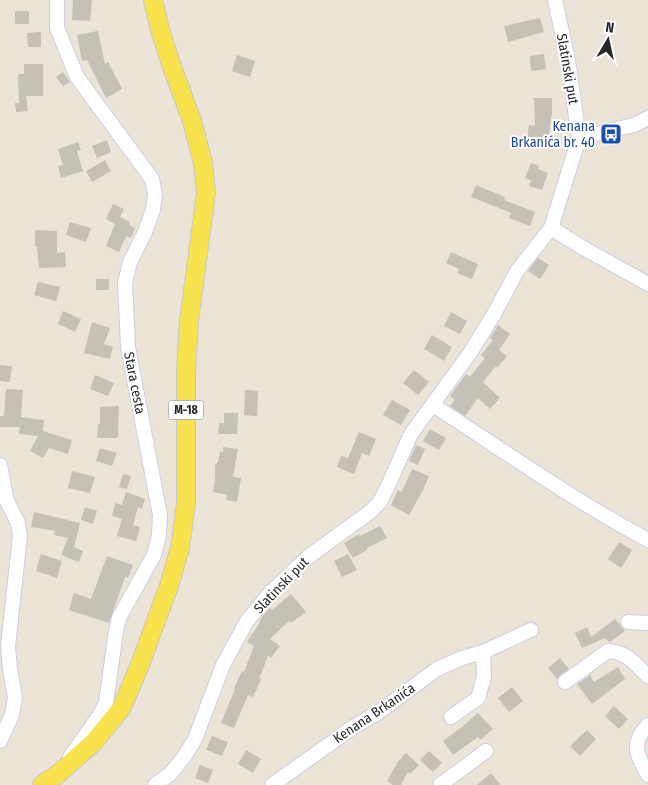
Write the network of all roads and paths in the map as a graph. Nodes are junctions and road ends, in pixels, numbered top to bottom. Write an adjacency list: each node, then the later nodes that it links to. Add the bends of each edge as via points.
1 (57, 0): 22 (street, Stara cesta, via 57,28 77,77 152,179 155,194 153,210 130,262 125,283 128,347 160,515 154,555 119,618 106,703)
2 (154, 0): 22 (main road, Stara cesta / M-18, via 167,52 197,138 206,193 189,321 186,503 180,548 169,586 121,709 93,743)
3 (555, 0): 5 (street, Slatinski put, via 568,60)
4 (648, 118): 5 (street, via 634,125)
5 (579, 138): 6 (street, Slatinski put)
6 (551, 228): 7 (street); 8 (street, Slatinski put, via 517,271 470,354)
7 (648, 284)
8 (433, 405): 11 (street, via 614,522); 25 (street, Slatinski put, via 411,434 380,502 308,557 271,592 247,621 223,665 195,739 170,774)
9 (0, 464): 10 (street)
10 (4, 502): 20 (street, via 18,523 20,536 8,646 15,698 12,715)
11 (648, 540)
12 (628, 622): 13 (street)
13 (648, 623)
14 (531, 630): 15 (street, Kenana Brkanića)
15 (482, 652): 18 (street, via 484,677 478,698); 26 (street, Kenana Brkanića, via 437,669)
16 (648, 676): 17 (street, via 627,656 608,650)
17 (565, 682)
18 (451, 717)
19 (648, 725): 23 (street, via 641,732 636,750)
20 (0, 741)
21 (486, 751): 27 (street)
22 (58, 774): 24 (main road, Stara cesta / M-18)
23 (648, 775)
24 (42, 785)
25 (155, 785)
26 (272, 785)
27 (440, 785)

